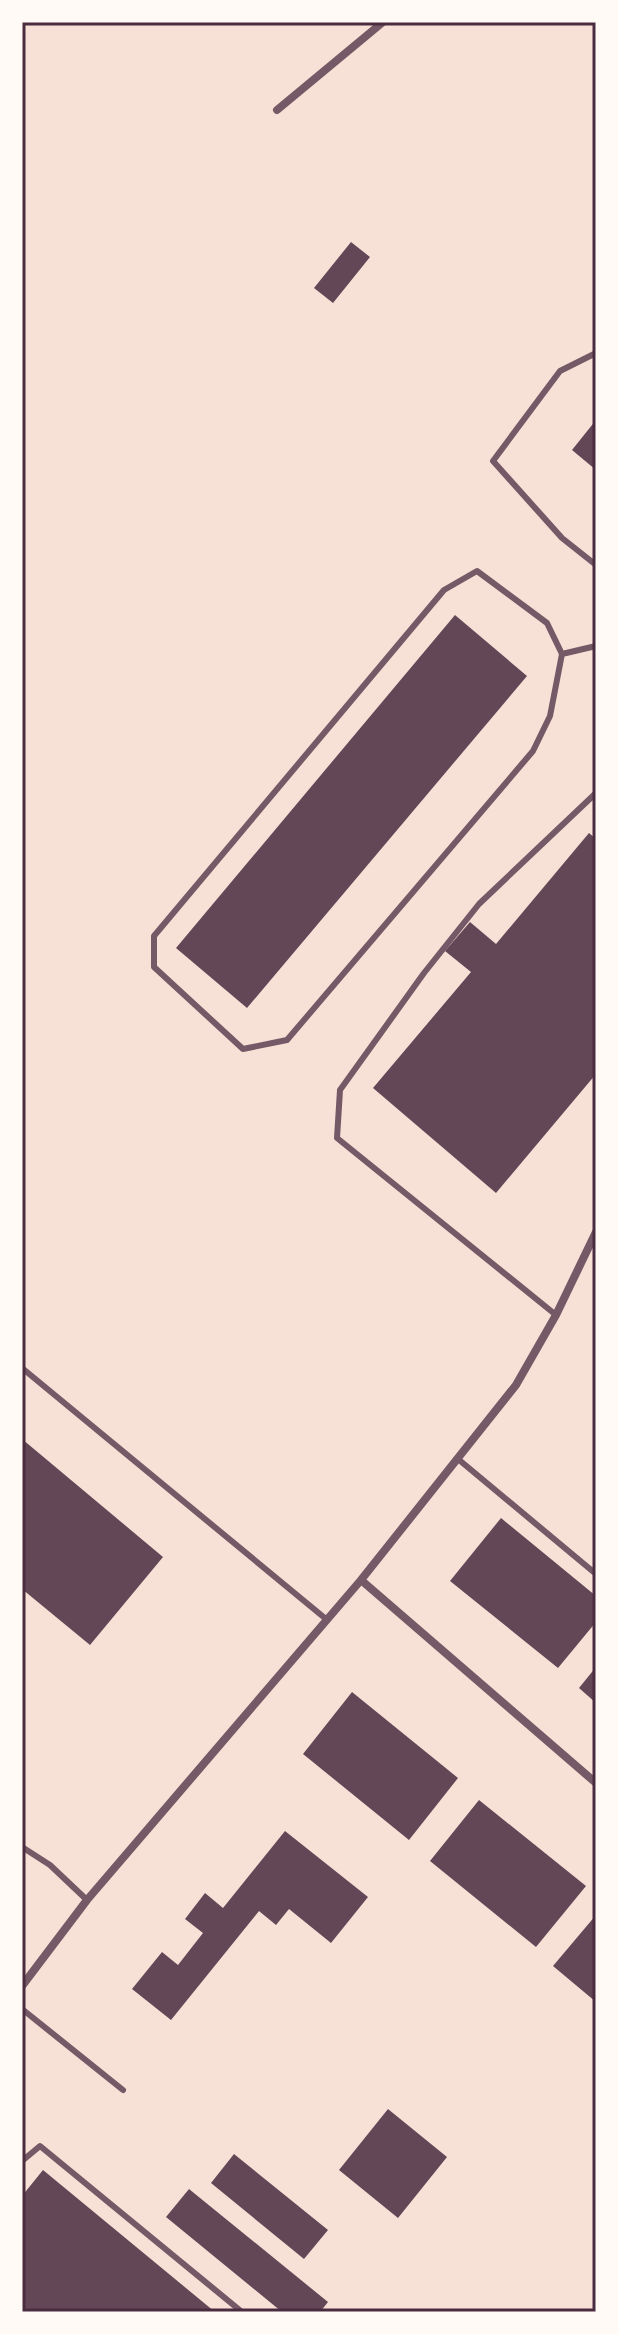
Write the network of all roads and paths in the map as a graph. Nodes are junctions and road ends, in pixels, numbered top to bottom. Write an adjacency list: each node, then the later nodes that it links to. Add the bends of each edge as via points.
1 (383, 22): 2 (street)
2 (277, 110)
3 (596, 353): 4 (lane, via 560,371 493,461 562,538)
4 (596, 565)
5 (596, 646): 6 (lane)
6 (562, 654): 6 (lane, via 550,716 533,751 287,1040 243,1049 154,967 154,936 444,590 477,571 547,623)
7 (596, 793): 9 (lane, via 479,904 340,1090 337,1138)
8 (596, 1232): 9 (street)
9 (556, 1315): 11 (street, via 516,1385)
10 (22, 1368): 14 (lane)
11 (458, 1459): 12 (lane); 13 (street)
12 (596, 1574)
13 (361, 1580): 14 (street); 15 (street)
14 (326, 1619): 17 (street)
15 (596, 1783)
16 (22, 1847): 17 (lane)
17 (87, 1900): 18 (street)
18 (22, 1986)
19 (22, 2009): 20 (lane)
20 (123, 2090)
21 (22, 2161): 22 (lane, via 40,2146)
22 (242, 2312)

